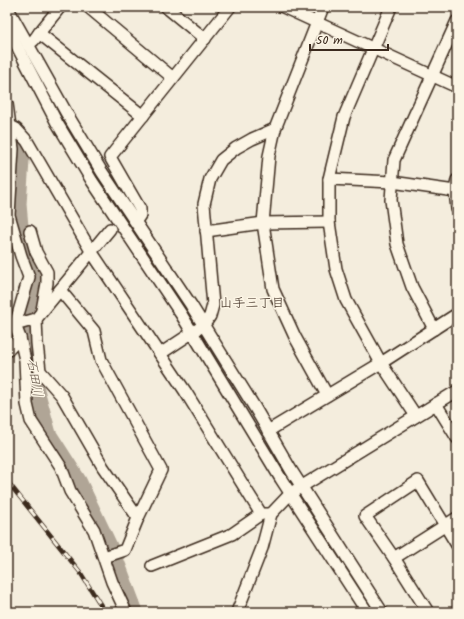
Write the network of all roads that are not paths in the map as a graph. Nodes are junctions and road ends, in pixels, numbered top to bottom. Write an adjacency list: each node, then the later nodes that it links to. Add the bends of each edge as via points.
1 (7, 7): 14 (street)
2 (60, 7): 12 (street)
3 (88, 7): 17 (street)
4 (166, 7): 13 (street)
5 (230, 7): 13 (street)
6 (283, 7): 10 (street)
7 (324, 7): 10 (street)
8 (392, 7): 15 (street)
9 (457, 21): 16 (street)
10 (316, 23): 15 (street); 22 (street)
11 (7, 27): 40 (street, via 57,123 92,181)
12 (39, 33): 14 (street); 20 (street)
13 (205, 39): 17 (street)
14 (28, 45): 27 (street, via 102,172)
15 (373, 49): 16 (street); 23 (street, via 344,117)
16 (432, 76): 18 (street); 24 (street, via 394,160)
17 (173, 78): 20 (street)
18 (457, 87)
19 (7, 104): 21 (street)
20 (143, 116): 27 (street, via 110,157 140,209 140,216)
21 (9, 126): 33 (street, via 16,129 26,140); 37 (street, via 13,149 9,215 29,277)
22 (275, 129): 29 (street, via 269,156); 32 (street, via 236,148 222,160 210,179 205,199)
23 (329, 179): 24 (street); 28 (street)
24 (392, 182): 25 (street); 39 (street, via 391,200 397,244 412,287)
25 (456, 186): 26 (street)
26 (457, 210)
27 (136, 221): 38 (street)
28 (329, 222): 29 (street); 45 (street, via 336,269 346,300)
29 (263, 223): 32 (street); 48 (street, via 273,289 295,337)
30 (110, 229): 33 (street)
31 (30, 231): 36 (street, via 36,252 47,272)
32 (206, 231): 38 (street, via 213,305)
33 (91, 251): 34 (street); 43 (street)
34 (60, 290): 36 (street); 56 (street, via 94,331 101,360 161,470)
35 (457, 314): 39 (street)
36 (39, 316): 37 (street); 46 (street, via 37,343)
37 (11, 324): 41 (street)
38 (204, 325): 40 (street); 51 (street)
39 (434, 329): 45 (street)
40 (192, 332): 43 (street); 54 (street)
41 (20, 338): 42 (street); 44 (street)
42 (7, 351)
43 (160, 354): 55 (street)
44 (25, 360): 46 (street); 60 (street, via 27,404 31,421 61,467 70,490 94,530)
45 (381, 363): 48 (street); 50 (street)
46 (40, 371): 56 (street, via 62,396 102,468)
47 (457, 391): 49 (street)
48 (327, 395): 51 (street)
49 (436, 404): 50 (street); 52 (street)
50 (416, 416): 53 (street)
51 (268, 430): 53 (street)
52 (457, 438)
53 (303, 486): 54 (street); 66 (street)
54 (291, 493): 55 (street); 65 (street)
55 (266, 514): 62 (street, via 232,534); 64 (street, via 262,548)
56 (138, 518): 60 (street, via 125,550)
57 (457, 518): 58 (street)
58 (446, 525): 59 (street); 61 (street); 61 (street, via 418,481 365,516)
59 (457, 545)
60 (104, 557): 63 (street)
61 (394, 558): 67 (street)
62 (152, 566)
63 (126, 612)
64 (237, 612)
65 (367, 612)
66 (382, 612)
67 (428, 612)

